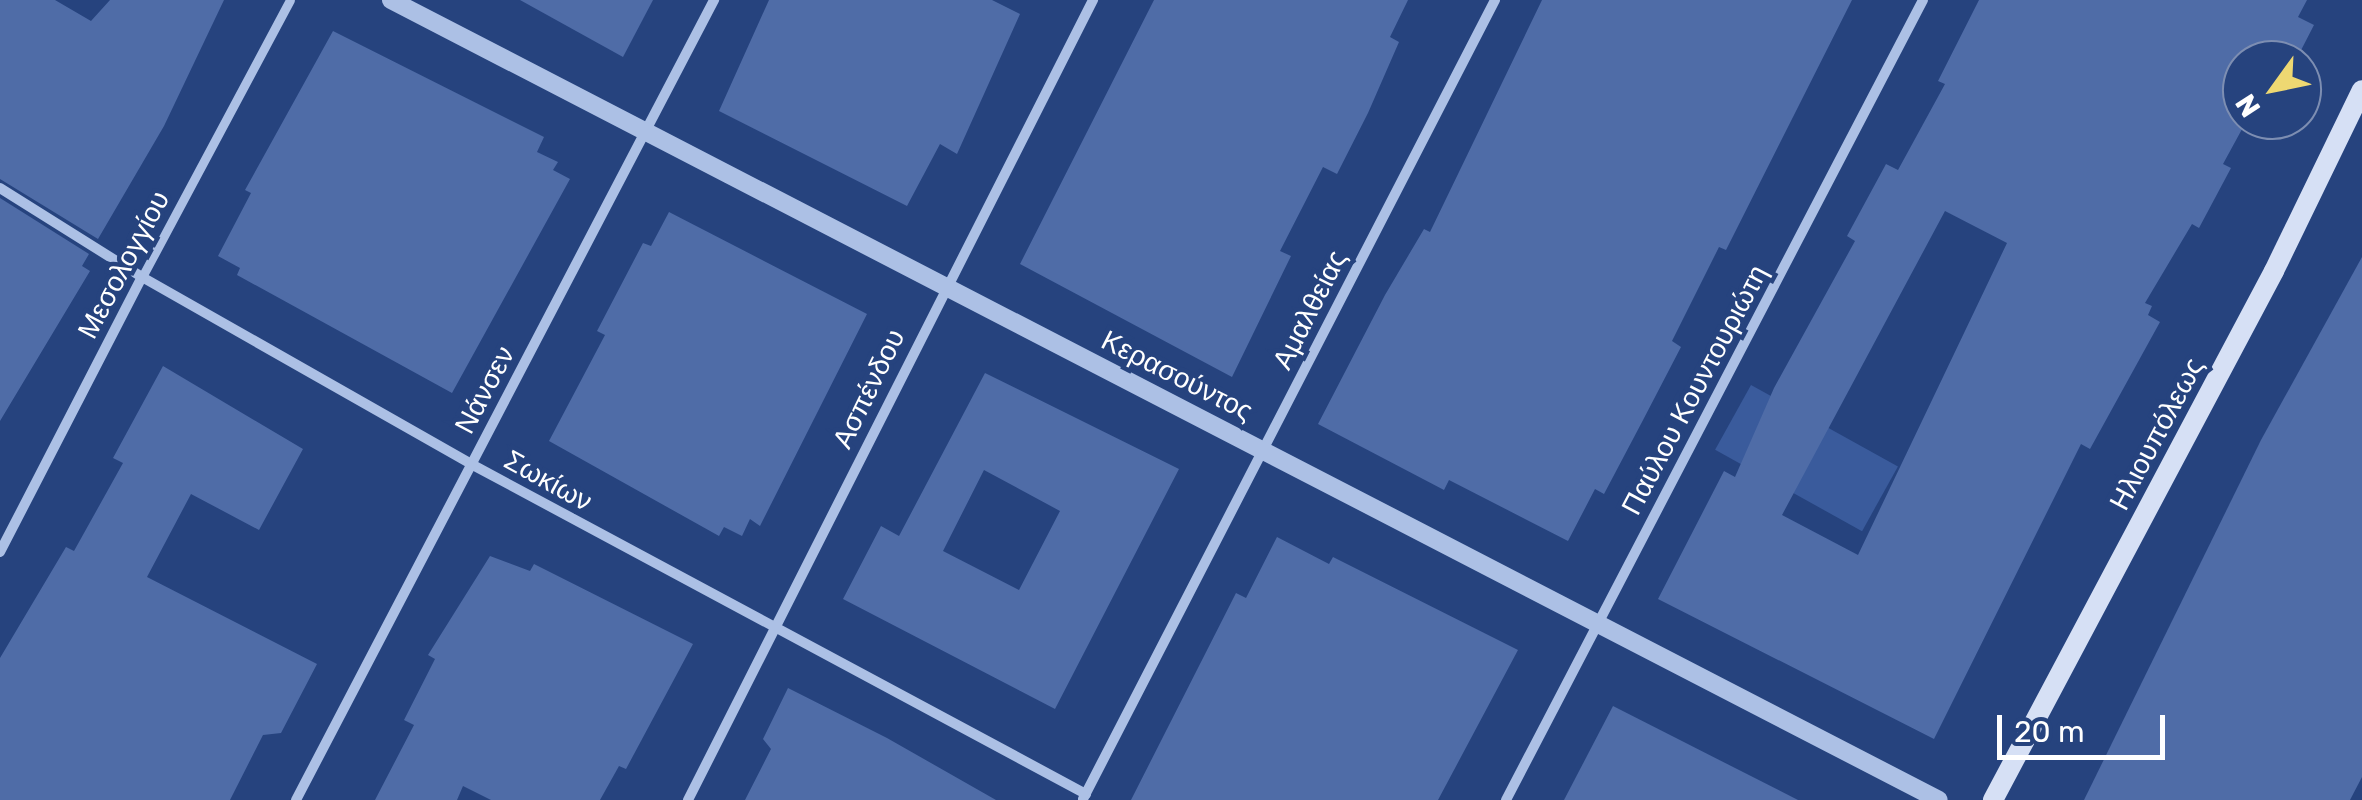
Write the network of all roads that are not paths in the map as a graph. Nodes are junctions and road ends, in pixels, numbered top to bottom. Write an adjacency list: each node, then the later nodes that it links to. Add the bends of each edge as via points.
1 (290, 0): 10 (street, Μεσολογγίου)
2 (391, 0): 8 (street, Κερασούντος)
3 (714, 0): 8 (street, Νάνσεν)
4 (1093, 0): 11 (street, Ασπένδου)
5 (1495, 0): 12 (street, Αμαλθείας)
6 (1924, 0): 17 (street, Παύλου Κουντουριώτη)
7 (2362, 90): 24 (main road, Ηλιουπόλεως, via 2274,271)
8 (646, 132): 11 (street, Κερασούντος); 13 (street, Νάνσεν)
9 (0, 188): 10 (street, Σωκίων)
10 (142, 278): 13 (street, Σωκίων); 15 (street, Μεσολογγίου)
11 (944, 287): 12 (street, Κερασούντος); 18 (street, Ασπένδου)
12 (1262, 451): 17 (street, Κερασούντος); 19 (street, Αμαλθείας)
13 (471, 464): 18 (street, Σωκίων); 20 (street, Νάνσεν)
14 (0, 522): 15 (street)
15 (12, 530): 16 (street, Μεσολογγίου)
16 (0, 552)
17 (1598, 624): 22 (street, Παύλου Κουντουριώτη); 23 (street, Κερασούντος)
18 (775, 631): 19 (street, Σωκίων); 21 (street, Ασπένδου)
19 (1084, 797)
20 (296, 800)
21 (688, 800)
22 (1506, 800)
23 (1939, 800)
24 (1994, 800)

